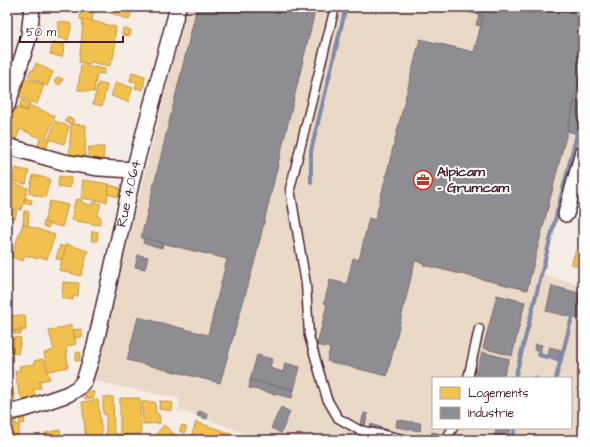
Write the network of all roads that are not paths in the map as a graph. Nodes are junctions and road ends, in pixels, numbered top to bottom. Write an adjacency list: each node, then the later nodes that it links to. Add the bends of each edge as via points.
1 (32, 7): 4 (street, via 29,36)
2 (178, 7): 7 (street, Rue 4.064)
3 (335, 7): 13 (lane, via 290,189 306,284 309,336 327,399 338,418 359,430)
4 (7, 106)
5 (7, 146): 7 (street, via 63,162)
6 (583, 152): 8 (street)
7 (134, 170): 11 (street, Rue 4.064, via 95,346 84,381 68,394)
8 (566, 214)
9 (479, 329): 10 (lane)
10 (468, 377)
11 (7, 413)
12 (452, 429): 14 (lane)
13 (408, 440)
14 (445, 440)

